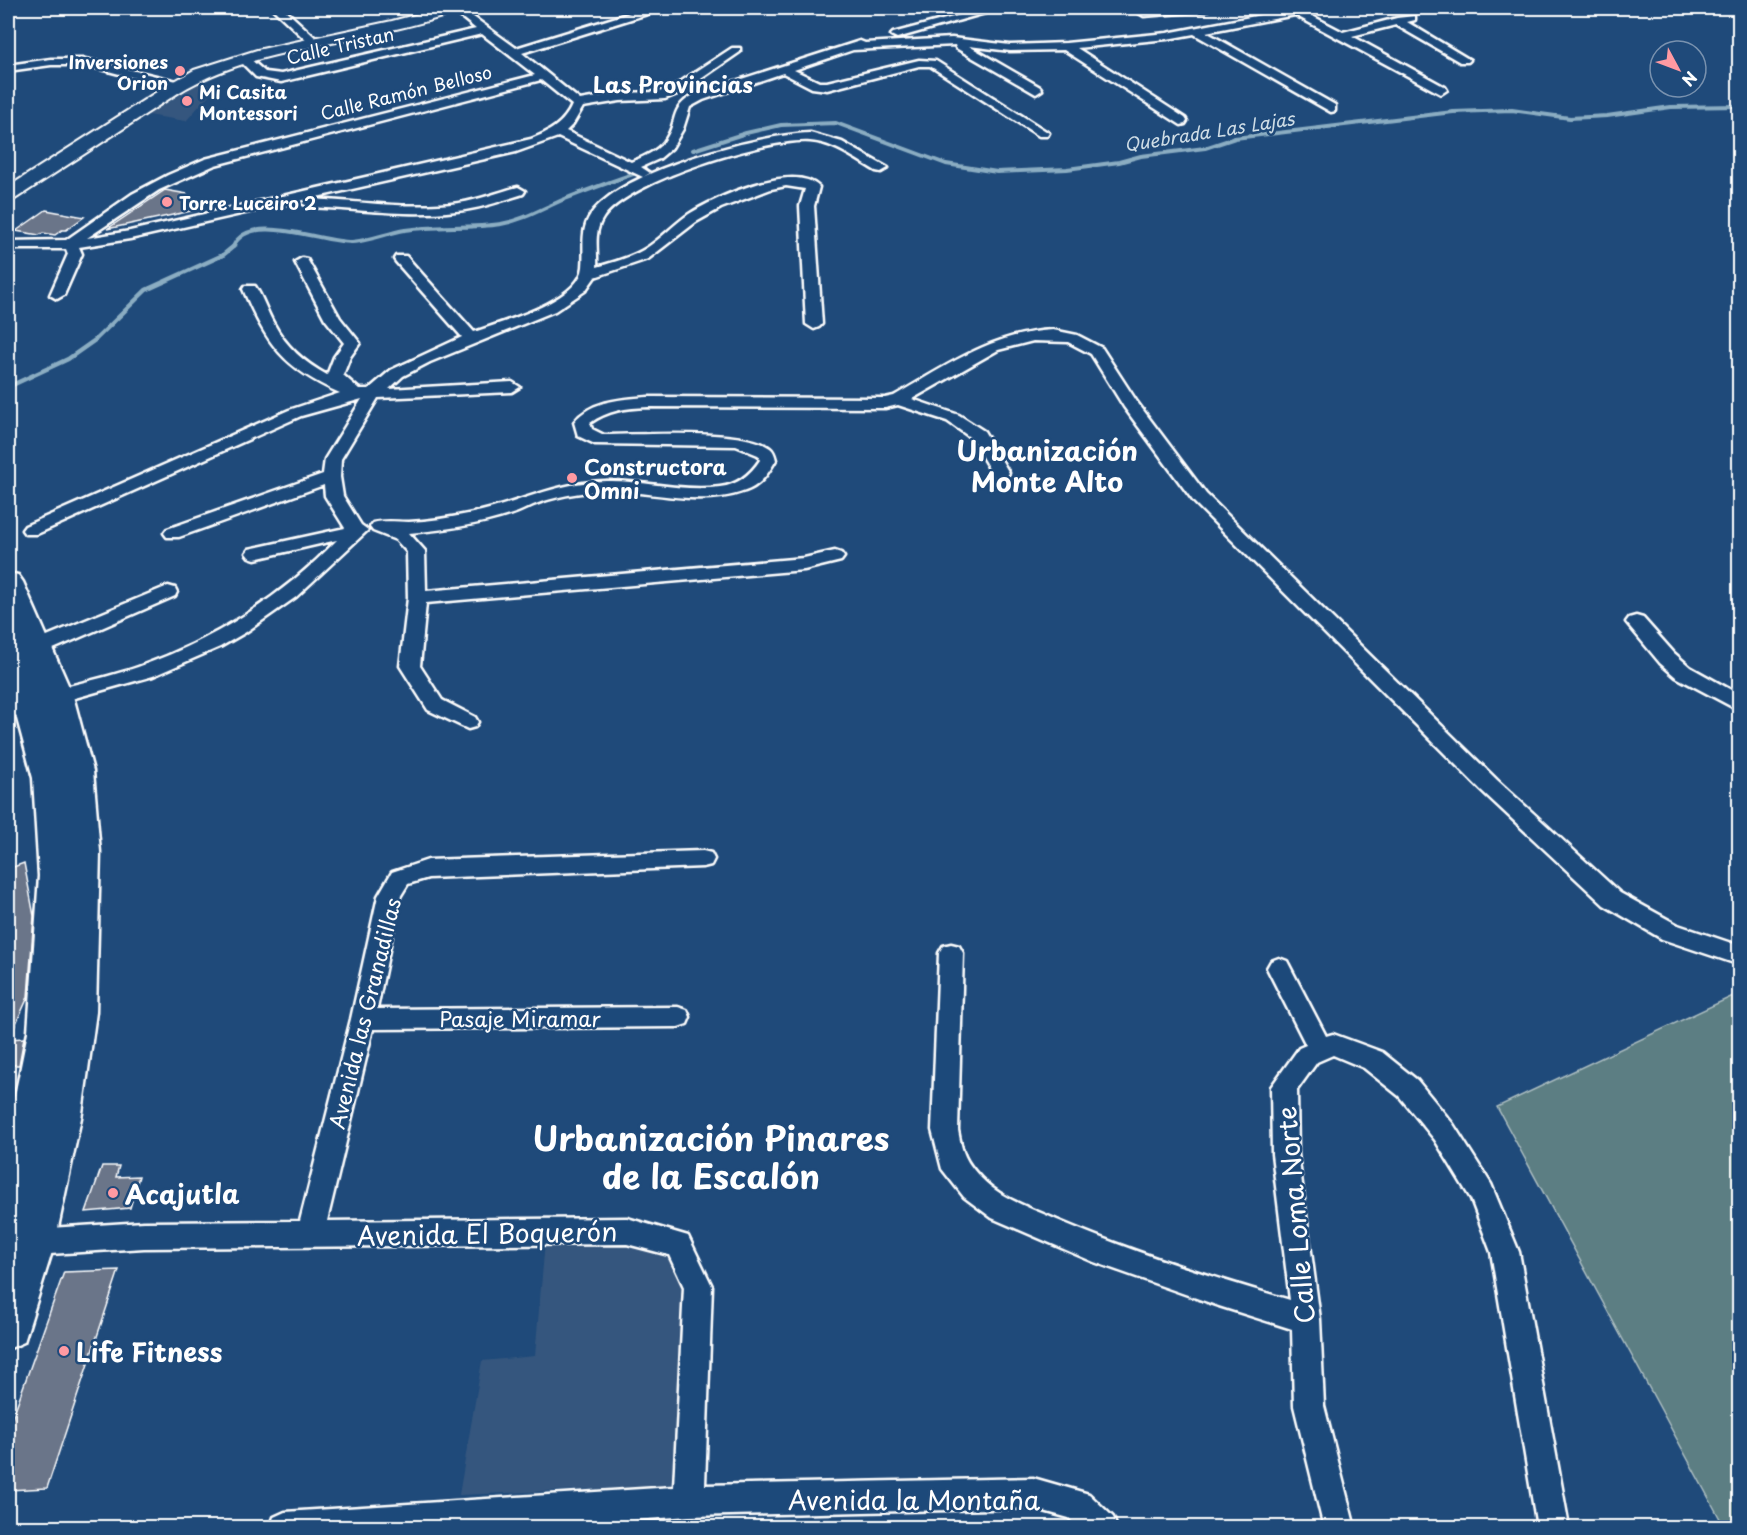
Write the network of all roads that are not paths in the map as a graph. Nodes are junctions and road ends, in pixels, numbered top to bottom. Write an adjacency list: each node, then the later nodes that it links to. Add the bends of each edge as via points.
1 (277, 8): 13 (street)
2 (455, 8): 9 (street); 13 (street)
3 (656, 8): 17 (street)
4 (998, 8): 15 (street)
5 (1205, 8): 7 (street)
6 (1411, 18): 8 (street)
7 (1152, 21): 10 (street); 14 (street)
8 (1397, 21): 11 (street); 19 (street)
9 (484, 30): 17 (street); 18 (street, Calle Tristan, via 281,78 258,75)
10 (1197, 31): 11 (street, via 1293,11); 27 (street)
11 (1344, 35): 25 (street)
12 (952, 41): 14 (street, via 1010,48); 15 (street); 24 (street)
13 (315, 43): 18 (street)
14 (1066, 46): 28 (street)
15 (847, 47): 21 (street)
16 (736, 50): 26 (street, via 661,96)
17 (514, 51): 22 (street)
18 (245, 60): 23 (street)
19 (1464, 60)
20 (8, 68): 23 (street, via 51,62 85,63)
21 (784, 69): 30 (street, via 816,85 827,86 932,63); 31 (street, via 684,105)
22 (544, 76): 26 (street); 39 (street, Calle Ramón Belloso, via 210,162 172,176)
23 (177, 85): 37 (street)
24 (1036, 90)
25 (1441, 90)
26 (578, 104): 29 (street)
27 (1331, 108)
28 (1181, 121)
29 (558, 132): 33 (street); 38 (street, via 516,148)
30 (1043, 133)
31 (663, 153): 32 (street); 33 (street)
32 (696, 164): 34 (street, via 761,142 809,137 825,140); 35 (street)
33 (630, 167): 35 (street)
34 (881, 168)
35 (654, 179): 43 (street, via 601,211 590,232)
36 (518, 191): 38 (street, via 482,202 420,210)
37 (8, 195)
38 (285, 200): 39 (street, via 130,235)
39 (71, 243): 40 (street); 45 (street, via 75,254)
40 (8, 245)
41 (401, 259): 47 (street)
42 (302, 262): 49 (street, via 333,319 352,343 335,376)
43 (590, 274): 46 (street, via 644,256 701,213 749,191 794,180 812,186 807,206); 47 (street, via 582,286 551,308)
44 (250, 289): 49 (street, via 266,327 285,353 317,378)
45 (57, 295)
46 (814, 324)
47 (472, 339): 50 (street, via 397,373)
48 (512, 387): 50 (street)
49 (355, 394): 50 (street); 55 (street, via 296,413)
50 (373, 394): 53 (street, via 333,459)
51 (899, 400): 52 (street, via 953,418 978,435); 54 (street, via 866,404 612,404 582,422 584,432 601,440 736,441 765,452 765,468 745,487 722,492 603,486 530,500 493,514 399,529); 70 (street, via 993,347 1032,336 1072,338 1097,351 1130,404 1200,498 1489,785 1612,899 1670,932)
52 (1000, 473)
53 (331, 477): 56 (street, via 334,496); 57 (street)
54 (379, 527): 56 (street); 62 (street, via 402,536 416,551)
55 (31, 530)
56 (356, 531): 58 (street); 65 (street, via 327,562 231,632 158,668)
57 (173, 533)
58 (255, 553)
59 (835, 557): 62 (street, via 804,564 663,578)
60 (8, 582): 64 (main road)
61 (168, 592): 64 (street)
62 (417, 598): 67 (street, via 410,666 435,705)
63 (1636, 622): 66 (street, via 1683,672)
64 (22, 646): 65 (main road)
65 (32, 704): 76 (main road, via 76,771 83,852 77,1012 62,1113)
66 (1740, 704)
67 (468, 722)
68 (703, 859): 73 (street, Avenida las Granadillas, via 428,869 400,878 389,896)
69 (951, 953): 77 (street, via 945,1130 951,1161 973,1188 1002,1209 1104,1253)
70 (1740, 956)
71 (1279, 968): 74 (street)
72 (678, 1017): 73 (street, Pasaje Miramar)
73 (363, 1019): 75 (street, Avenida las Granadillas)
74 (1321, 1050): 77 (street, Calle Loma Norte, via 1308,1055 1284,1087 1285,1154); 80 (street, via 1333,1044 1373,1060 1408,1088 1444,1132 1482,1193 1505,1251)
75 (310, 1235): 76 (street, Avenida El Boquerón); 79 (street, Avenida El Boquerón, via 627,1231 678,1245 698,1286)
76 (21, 1237): 78 (main road)
77 (1306, 1319): 83 (street, Calle Loma Norte, via 1309,1406)
78 (8, 1327)
79 (689, 1501): 81 (street, Avenida la Montaña); 82 (street, Avenida la Montaña, via 1033,1494 1078,1505)
80 (1552, 1521)
81 (285, 1527)
82 (1102, 1527)
83 (1340, 1527)

